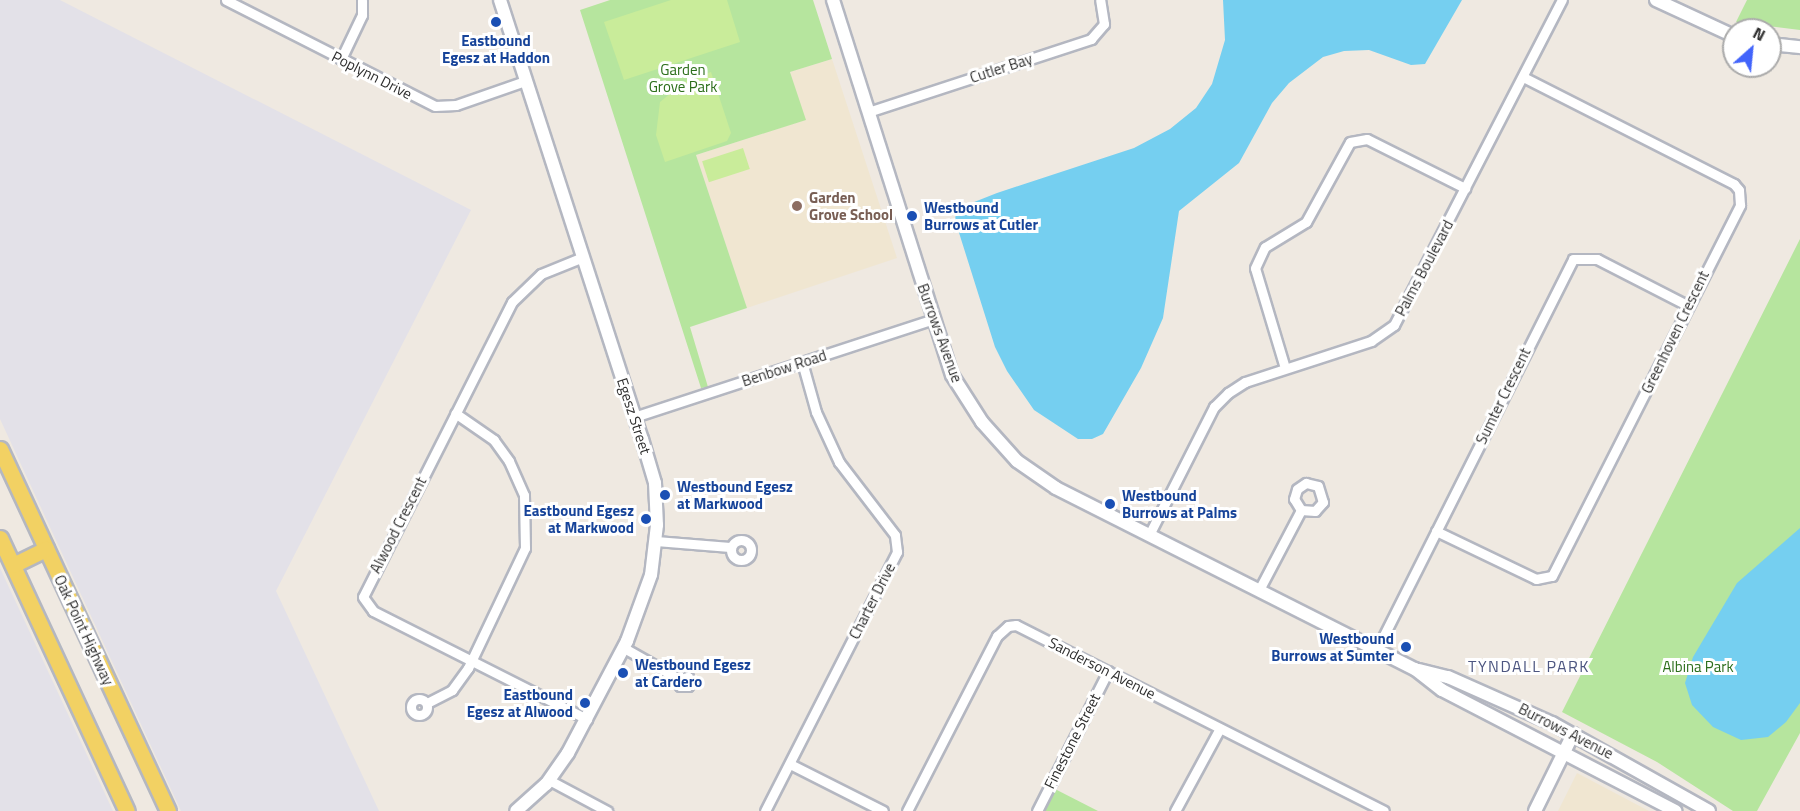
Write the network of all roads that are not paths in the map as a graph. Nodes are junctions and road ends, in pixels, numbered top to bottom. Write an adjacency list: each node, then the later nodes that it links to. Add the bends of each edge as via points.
1 (226, 0): 11 (street, Poplynn Drive)
2 (362, 0): 11 (street, via 362,15)
3 (500, 0): 13 (street, Egesz Street)
4 (833, 0): 14 (street, Burrows Avenue)
5 (1100, 0): 14 (street, Cutler Bay, via 1104,24 1091,39)
6 (1562, 0): 12 (street, Palms Boulevard)
7 (1664, 2): 8 (street)
8 (1722, 30)
9 (1782, 45): 10 (street)
10 (1800, 47)
11 (341, 59): 13 (street, Poplynn Drive, via 428,104 443,107)
12 (1523, 77): 15 (street, Palms Boulevard); 17 (street, Greenhoven Crescent, via 1739,190 1740,205)
13 (525, 81): 16 (street, Egesz Street)
14 (868, 112): 18 (street, Burrows Avenue)
15 (1466, 188): 20 (street, Palms Boulevard, via 1394,325 1371,341); 20 (street, via 1368,139 1350,142 1306,222 1265,247 1258,261 1256,277)
16 (583, 257): 21 (street, Alwood Crescent, via 541,274 512,302); 22 (street, Egesz Street)
17 (1689, 306): 25 (street, Greenhoven Crescent, via 1552,576 1536,579); 25 (street, Sumter Crescent, via 1597,259 1573,259)
18 (933, 319): 19 (street, Benbow Road); 26 (street, Burrows Avenue, via 952,375 996,440 1043,480)
19 (802, 362): 22 (street, Benbow Road); 44 (street, Charter Drive, via 816,412 839,462 895,535 898,545)
20 (1285, 368): 26 (street, Palms Boulevard, via 1245,382 1214,407)
21 (455, 413): 35 (street, via 494,440 518,478 527,514 520,563); 35 (street, Alwood Crescent, via 363,597 373,611)
22 (634, 417): 28 (street, Egesz Street, via 655,483)
23 (0, 449): 30 (main road, Oak Point Highway)
24 (1301, 510): 32 (street)
25 (1436, 531): 34 (street, Sumter Crescent)
26 (1149, 535): 32 (street, Burrows Avenue)
27 (0, 538): 31 (main road)
28 (656, 541): 29 (street); 33 (street, Egesz Street, via 643,601)
29 (730, 548)
30 (46, 549): 31 (main road); 47 (main road, Oak Point Highway)
31 (13, 565): 46 (main road)
32 (1259, 590): 34 (street, Burrows Avenue)
33 (624, 648): 38 (street); 40 (street, Egesz Street)
34 (1377, 649): 36 (street, Burrows Avenue)
35 (472, 662): 39 (street, via 452,690); 40 (street, Alwood Crescent)
36 (1415, 669): 42 (street, Burrows Avenue, via 1448,677); 43 (street, Burrows Avenue, via 1442,690)
37 (1108, 671): 41 (street, Sanderson Avenue); 52 (street, Sanderson Avenue, via 1023,627 1002,630); 53 (street, Finestone Street)
38 (679, 679)
39 (427, 704)
40 (587, 719): 45 (street, Egesz Street)
41 (1220, 728): 54 (street); 55 (street, Sanderson Avenue)
42 (1573, 734): 43 (street); 58 (street, Burrows Avenue)
43 (1564, 754): 56 (street); 57 (street, Burrows Avenue)
44 (790, 764): 50 (street, Charter Drive); 51 (street)
45 (549, 780): 48 (street, Egesz Street); 49 (street)
46 (127, 811)
47 (168, 811)
48 (516, 811)
49 (607, 811)
50 (765, 811)
51 (882, 811)
52 (907, 811)
53 (1037, 811)
54 (1175, 811)
55 (1384, 811)
56 (1535, 811)
57 (1675, 811)
58 (1709, 811)

